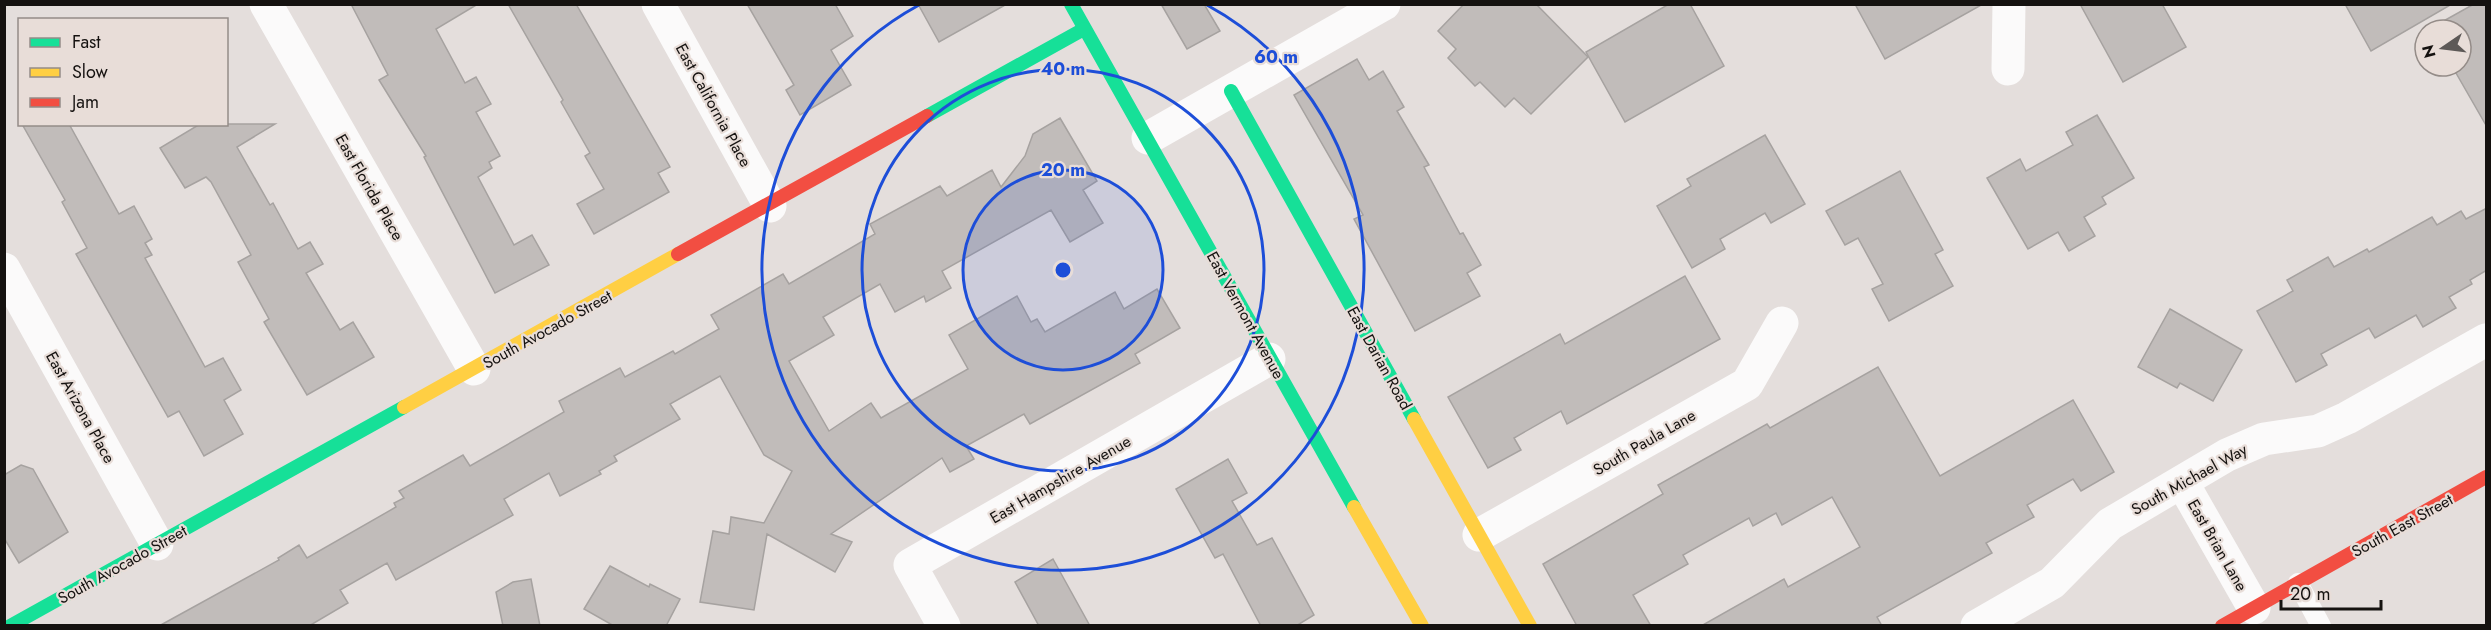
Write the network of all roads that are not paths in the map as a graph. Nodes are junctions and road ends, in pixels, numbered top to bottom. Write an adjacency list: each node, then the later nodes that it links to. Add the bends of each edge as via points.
1 (266, 4): 15 (street, East Florida Place)
2 (658, 4): 10 (street, East California Place)
3 (1071, 4): 6 (street, East Vermont Avenue)
4 (1384, 4): 8 (street)
5 (2009, 4): 7 (street)
6 (1084, 30): 9 (street, East Vermont Avenue); 10 (street, South Avocado Street)
7 (2008, 69)
8 (1231, 91): 9 (street); 18 (street, East Darian Road)
9 (1149, 138): 14 (street, East Vermont Avenue)
10 (770, 206): 15 (street, South Avocado Street)
11 (4, 269): 19 (street, East Arizona Place)
12 (1782, 322): 18 (street, South Paula Lane, via 1747,384)
13 (2487, 340): 17 (street, South Michael Way, via 2347,418 2318,431 2264,439 2227,455)
14 (1269, 359): 23 (street, East Hampshire Avenue, via 910,566); 24 (street, East Vermont Avenue)
15 (474, 369): 19 (street, South Avocado Street)
16 (2487, 477): 20 (street, South East Street)
17 (2182, 482): 21 (street, East Brian Lane); 26 (street, South Michael Way, via 2110,524 2052,583)
18 (1479, 535): 25 (street, East Darian Road)
19 (157, 544): 22 (street, South Avocado Street)
20 (2298, 583): 21 (street, South East Street); 28 (lane)
21 (2254, 608): 27 (street, South East Street)
22 (10, 626)
23 (944, 626)
24 (1422, 626)
25 (1530, 626)
26 (1977, 626)
27 (2223, 626)
28 (2321, 626)

